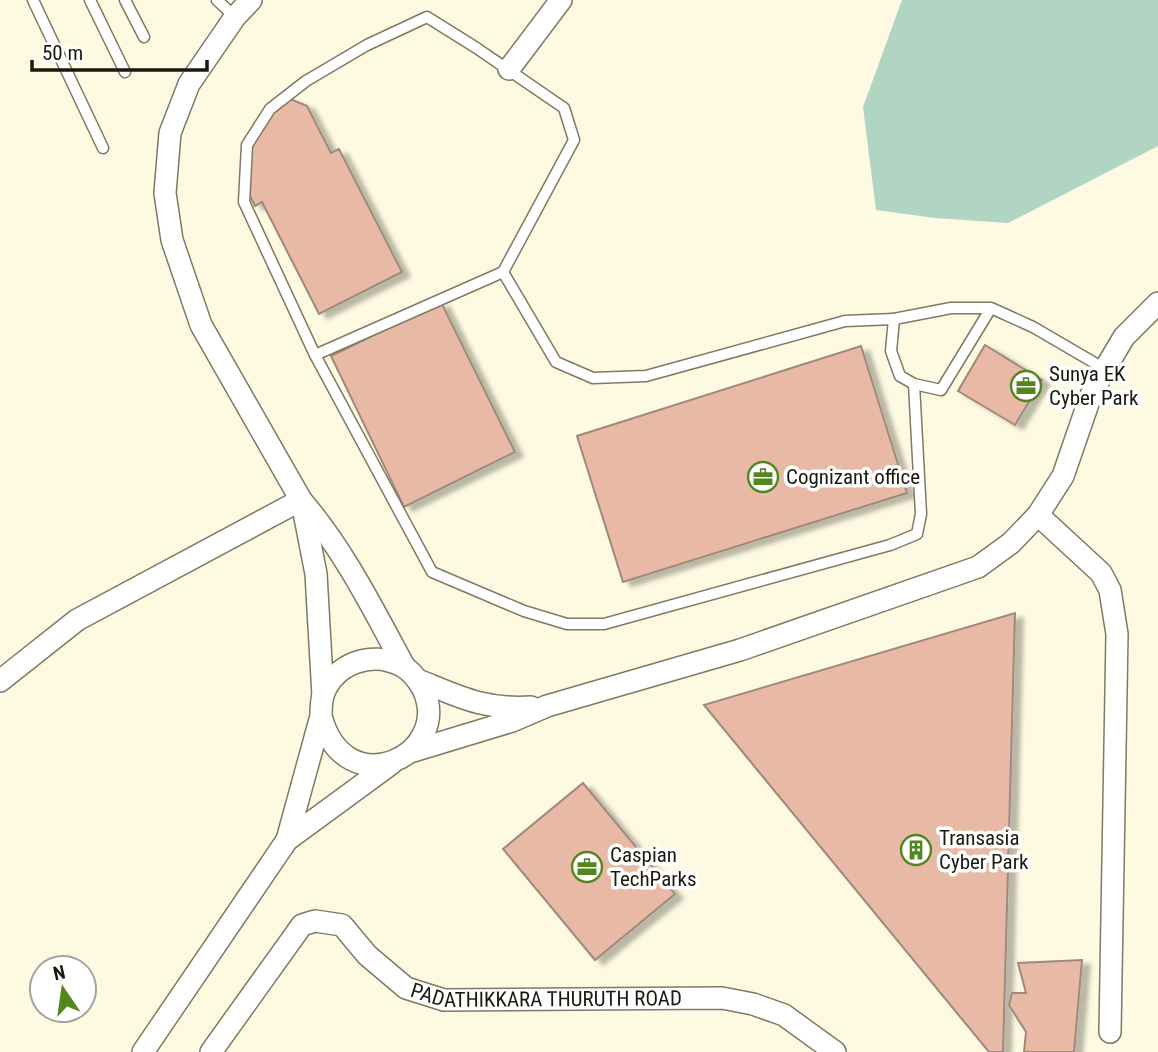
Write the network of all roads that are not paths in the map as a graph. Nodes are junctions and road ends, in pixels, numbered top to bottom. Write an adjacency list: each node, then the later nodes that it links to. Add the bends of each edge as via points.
1 (33, 0): 11 (lane)
2 (90, 0): 10 (lane)
3 (125, 0): 8 (lane)
4 (217, 0): 7 (lane)
5 (251, 0): 7 (street)
6 (561, 0): 9 (street)
7 (235, 18): 19 (street, via 189,84 170,133 165,193 172,240 201,325)
8 (144, 37)
9 (509, 69): 12 (lane, via 564,108 574,140); 16 (lane, via 427,17 367,44 270,109 247,145 244,202)
10 (125, 72)
11 (103, 148)
12 (503, 272): 15 (lane, via 556,362 593,377 646,376 845,321); 16 (lane)
13 (1158, 303): 17 (street, via 1124,337)
14 (991, 308): 15 (lane, via 951,308); 17 (lane); 18 (lane, via 942,390)
15 (894, 319): 18 (lane, via 891,351 900,376)
16 (315, 355): 18 (lane, via 432,572 567,624 604,624 916,534 921,514)
17 (1105, 369): 20 (street, via 1091,395 1063,476)
18 (914, 384)
19 (301, 500): 21 (street, via 357,580); 22 (street, via 77,620); 23 (street, via 316,574)
20 (1038, 516): 24 (street, via 978,567 740,650); 27 (street, via 1101,573 1110,590 1117,634)
21 (411, 673): 23 (street, via 385,659 365,659 346,666 332,679); 24 (street, via 476,704); 25 (street, via 426,698 428,717 422,736)
22 (0, 681)
23 (322, 706): 25 (street, via 326,736 355,762 374,765); 26 (street)
24 (547, 706): 25 (street)
25 (402, 757): 26 (street)
26 (287, 840): 28 (street)
27 (1110, 1032)
28 (143, 1052)
29 (211, 1052): 30 (street, PADATHIKKARA THURUTH ROAD, via 302,925 315,921 342,925 367,955 407,988 444,1000 722,998 784,1016)
30 (835, 1052)

